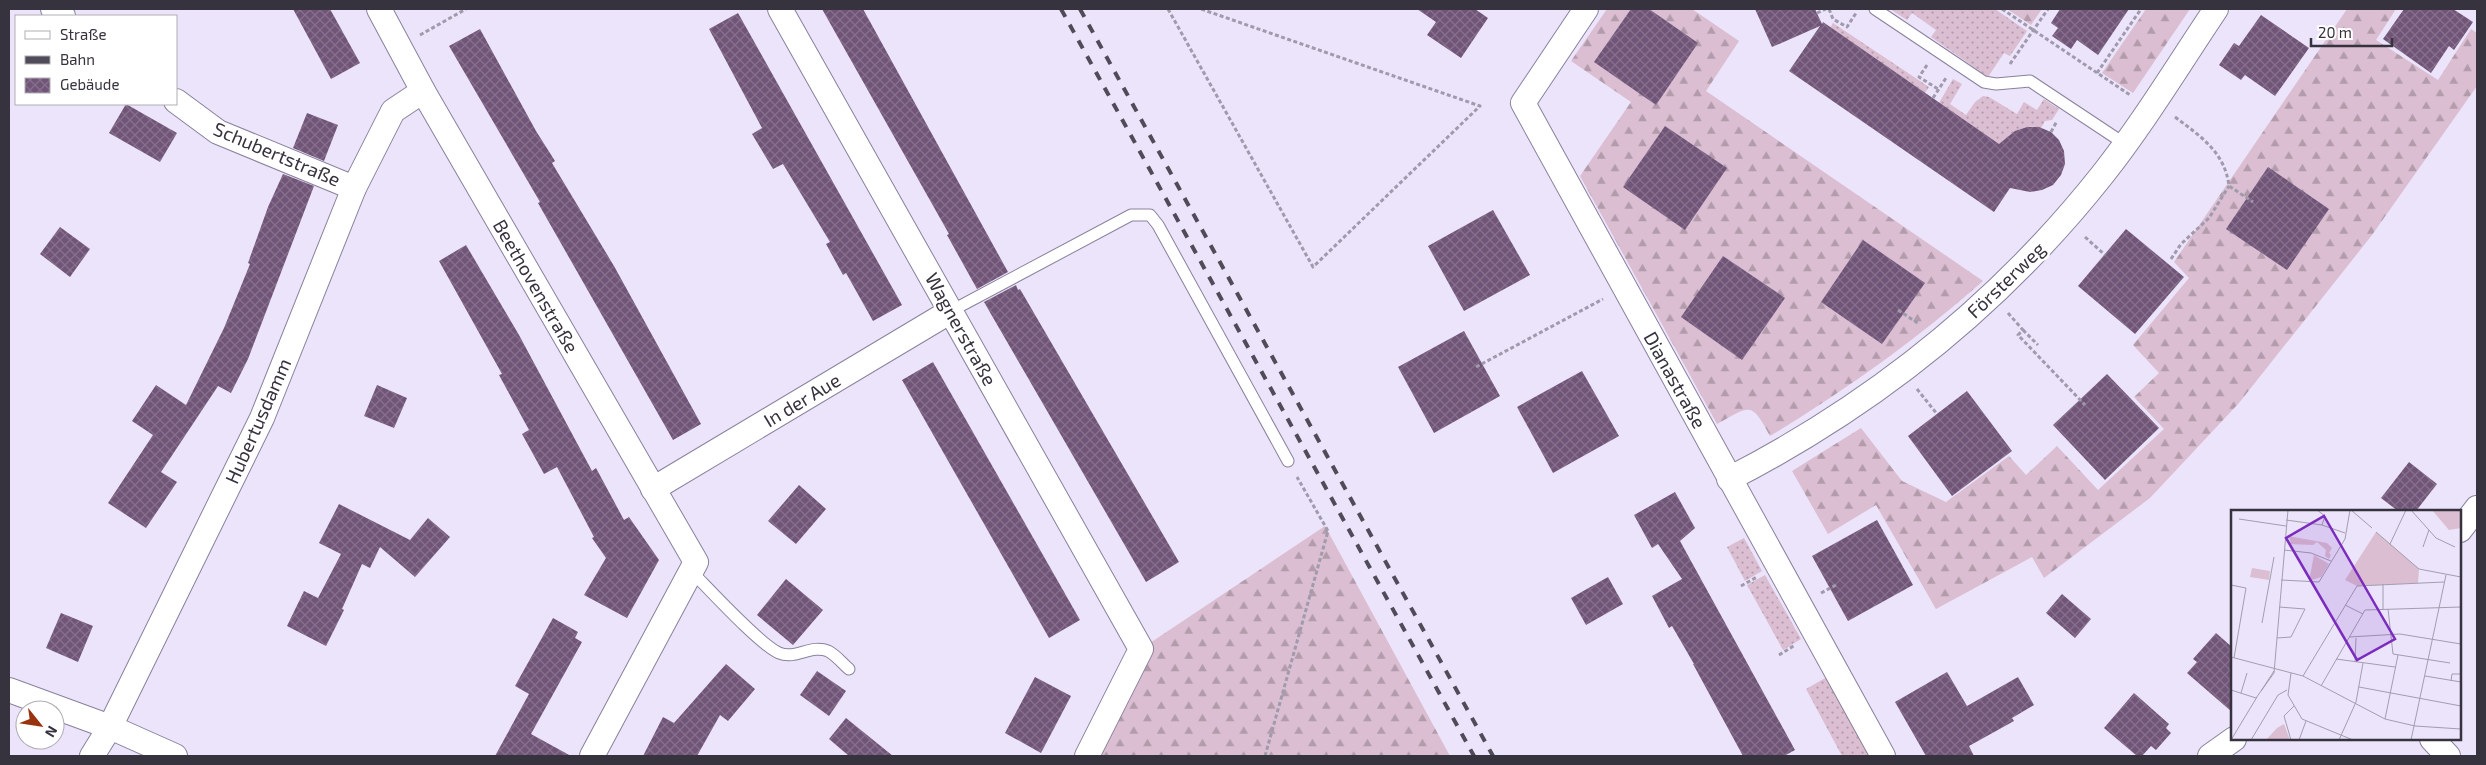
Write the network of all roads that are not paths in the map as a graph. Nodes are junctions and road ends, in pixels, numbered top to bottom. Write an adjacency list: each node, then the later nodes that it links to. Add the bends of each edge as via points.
1 (379, 9): 6 (street, Beethovenstraße)
2 (780, 9): 10 (street, Wagnerstraße)
3 (1586, 9): 12 (street, Dianastraße, via 1523,103)
4 (1875, 9): 8 (lane, via 1984,82 2030,81)
5 (2216, 9): 8 (street, Försterweg)
6 (423, 91): 9 (street, Hubertusdamm, via 393,111); 13 (street, Beethovenstraße)
7 (178, 102): 9 (street, Schubertstraße, via 218,132)
8 (2125, 144): 12 (street, Försterweg, via 2065,220 1992,296 1903,371 1811,434)
9 (354, 188): 19 (street, Hubertusdamm, via 262,418)
10 (951, 311): 11 (lane, via 1131,215 1150,215); 13 (street, In der Aue); 25 (street, Wagnerstraße, via 1141,650)
11 (1288, 461)
12 (1729, 479): 26 (street, Dianastraße)
13 (653, 489): 16 (street, Beethovenstraße)
14 (2477, 508): 15 (street)
15 (2461, 529)
16 (694, 567): 17 (lane, via 758,637 778,653 790,656 819,648 830,652); 24 (street)
17 (849, 669)
18 (9, 690): 19 (street)
19 (110, 727): 22 (street, Hubertusdamm); 23 (street)
20 (2233, 740): 27 (street)
21 (2433, 740): 28 (street)
22 (92, 756)
23 (175, 756)
24 (592, 756)
25 (1087, 756)
26 (1883, 756)
27 (2210, 756)
28 (2448, 756)

